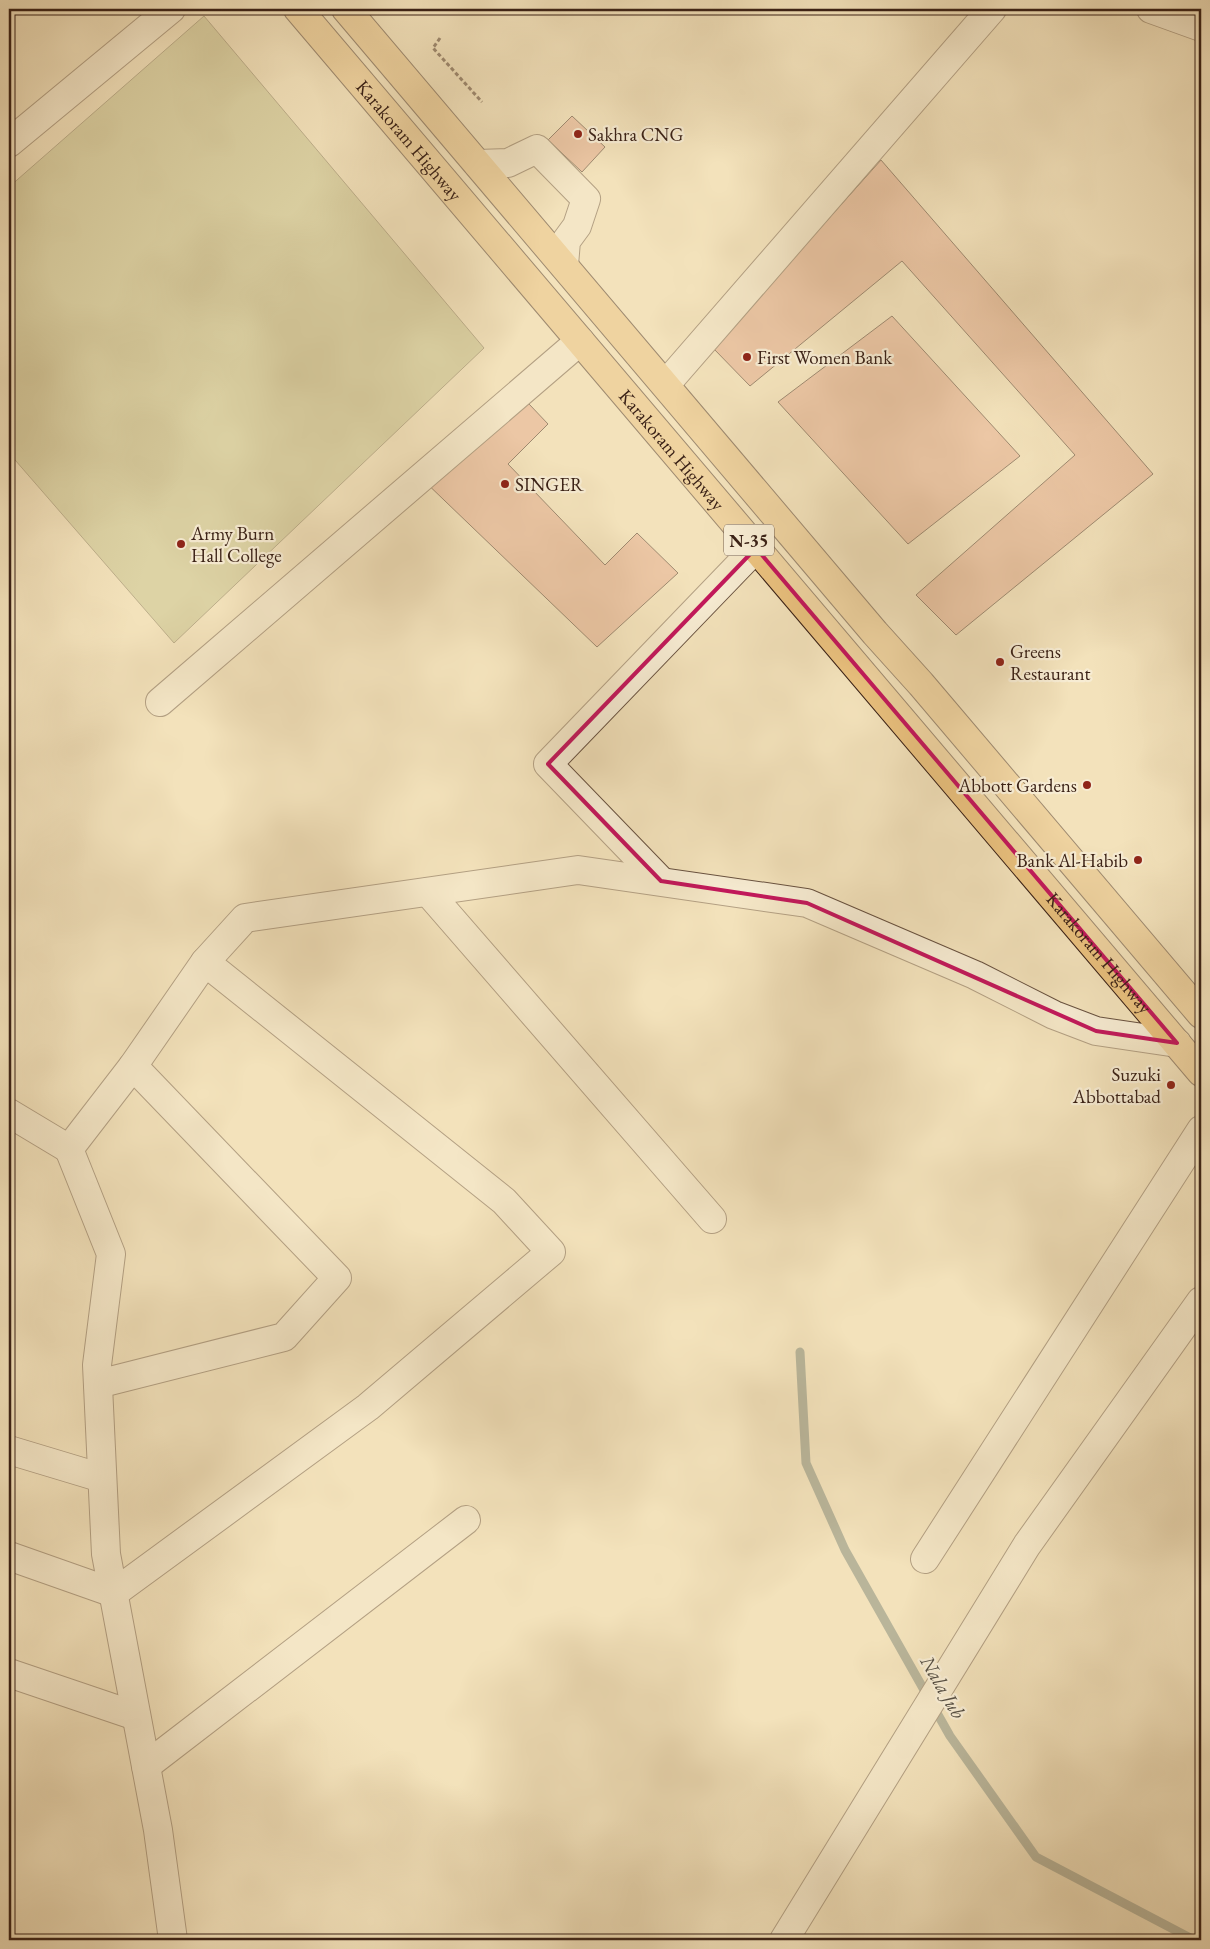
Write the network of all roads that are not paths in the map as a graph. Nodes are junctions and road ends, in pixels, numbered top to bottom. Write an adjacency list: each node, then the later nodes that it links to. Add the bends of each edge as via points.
1 (171, 9): 7 (street)
2 (298, 9): 10 (highway, Karakoram Highway / N-35)
3 (346, 9): 8 (highway, Karakoram Highway / N-35)
4 (992, 9): 11 (street)
5 (1151, 9): 6 (street)
6 (1201, 28)
7 (9, 143)
8 (478, 164): 9 (highway, Karakoram Highway / N-35); 9 (street, via 508,164 537,149 586,199 577,226 566,241)
9 (564, 265): 11 (highway, Karakoram Highway / N-35)
10 (580, 341): 12 (highway, Karakoram Highway / N-35); 13 (street)
11 (666, 384): 17 (highway, Karakoram Highway / N-35)
12 (756, 548): 14 (street, via 548,764); 18 (highway, Karakoram Highway / N-35)
13 (160, 702)
14 (662, 881): 15 (street, via 578,870); 18 (street, via 807,903 975,975 1087,1028)
15 (428, 892): 16 (street, via 245,918); 24 (street)
16 (205, 962): 19 (street); 32 (street, via 504,1201 551,1252 368,1407)
17 (1201, 1014)
18 (1177, 1043): 20 (highway, Karakoram Highway / N-35)
19 (133, 1066): 23 (street); 26 (street, via 337,1278 284,1338)
20 (1201, 1072)
21 (9, 1113): 23 (street)
22 (1201, 1130): 31 (street)
23 (69, 1149): 26 (street, via 111,1254 97,1365)
24 (712, 1219)
25 (1201, 1301): 37 (street, via 1027,1546)
26 (98, 1384): 28 (street)
27 (9, 1450): 28 (street)
28 (102, 1478): 32 (street, via 106,1554)
29 (466, 1520): 35 (street)
30 (9, 1556): 32 (street)
31 (924, 1559)
32 (114, 1593): 34 (street)
33 (9, 1673): 34 (street)
34 (136, 1716): 35 (street)
35 (146, 1766): 36 (street)
36 (172, 1940)
37 (784, 1940)

